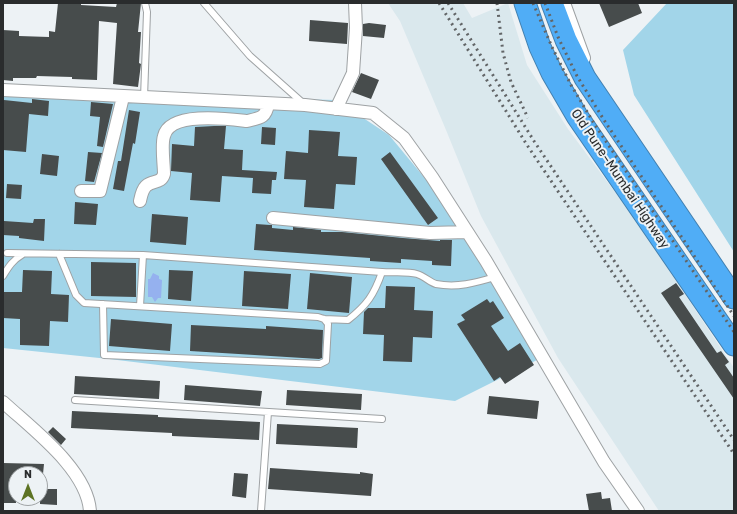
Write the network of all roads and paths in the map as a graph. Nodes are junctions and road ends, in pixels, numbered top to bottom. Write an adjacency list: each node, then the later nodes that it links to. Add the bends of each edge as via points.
1 (146, 3): 10 (lane)
2 (204, 3): 12 (lane, via 250,56)
3 (355, 3): 13 (street, via 353,73)
4 (525, 3): 29 (highway, Old Pune–Mumbai Highway, via 540,47 577,116)
5 (552, 3): 7 (highway)
6 (564, 3): 7 (street, via 583,54)
7 (585, 78): 25 (highway)
8 (3, 90): 9 (street)
9 (122, 97): 10 (street); 14 (street, via 100,191)
10 (144, 98): 11 (street)
11 (268, 104): 12 (street); 15 (street, via 267,112 254,119 203,118 183,121 168,128 163,137 163,178 146,186)
12 (305, 105): 13 (street)
13 (336, 109): 17 (street, via 373,113 404,138)
14 (81, 191)
15 (140, 201)
16 (273, 218): 17 (street, via 430,233)
17 (467, 232): 24 (street)
18 (8, 253): 19 (lane)
19 (24, 254): 20 (lane); 23 (lane, via 10,264)
20 (59, 254): 21 (lane); 26 (lane, via 79,299 84,303)
21 (143, 255): 22 (lane); 27 (lane)
22 (382, 272): 24 (lane, via 416,274 434,284 457,286); 28 (lane, via 375,291 359,312 348,320)
23 (3, 276)
24 (495, 277): 36 (street, via 604,462)
25 (734, 298)
26 (103, 304): 27 (lane); 28 (lane, via 104,355 320,364 326,361 328,324)
27 (140, 306): 28 (lane)
28 (324, 319)
29 (734, 345)
30 (75, 400): 32 (lane)
31 (3, 402): 34 (street, via 59,454 72,470 87,495)
32 (268, 412): 33 (lane); 35 (lane)
33 (382, 419)
34 (90, 511)
35 (261, 511)
36 (638, 511)

